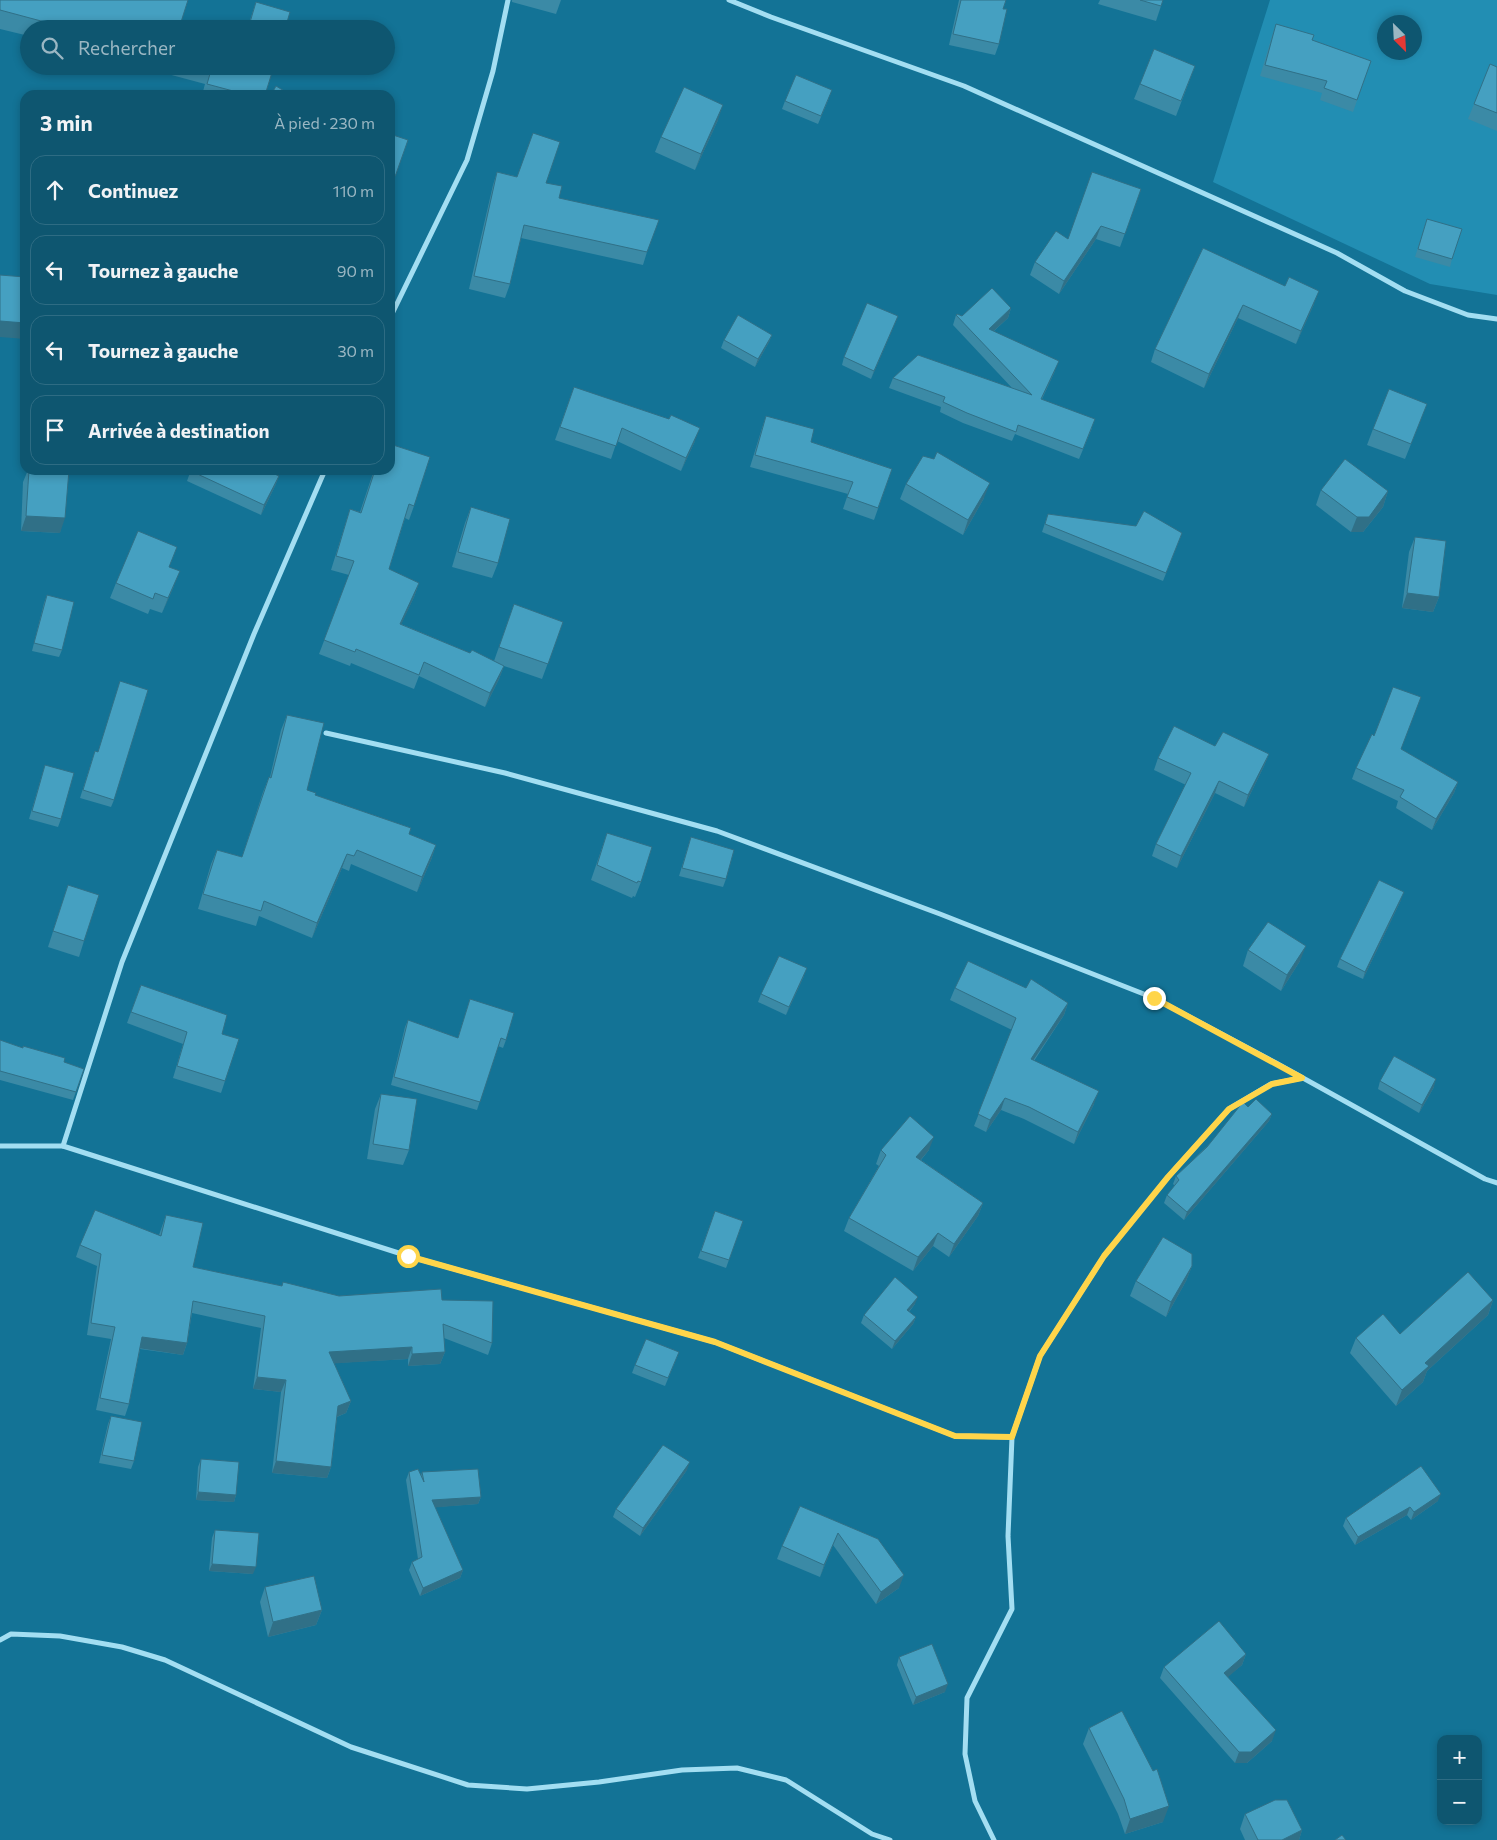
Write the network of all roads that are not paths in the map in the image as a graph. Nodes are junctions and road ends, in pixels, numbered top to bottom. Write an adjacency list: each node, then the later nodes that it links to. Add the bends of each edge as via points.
1 (508, 0): 3 (street, via 493,70 467,160)
2 (729, 0): 4 (street, via 964,86 1337,253 1405,292 1468,315)
3 (395, 308)
4 (1497, 320)
5 (323, 475): 9 (street, via 254,634 122,962)
6 (326, 733): 7 (street, via 505,773 717,831 1154,998)
7 (1302, 1078): 10 (street); 11 (street, via 1272,1084 1229,1109 1110,1248 1040,1356)
8 (0, 1146): 9 (street)
9 (63, 1146): 11 (street, via 408,1256 715,1342 955,1436)
10 (1497, 1183)
11 (1012, 1437): 14 (street, via 1008,1536 1012,1609 967,1698 965,1754 975,1801)
12 (0, 1640): 13 (street, via 11,1634 60,1636 122,1647 165,1660 352,1747 468,1785 527,1788 682,1770 737,1768 786,1780 872,1834)
13 (890, 1840)
14 (994, 1840)

